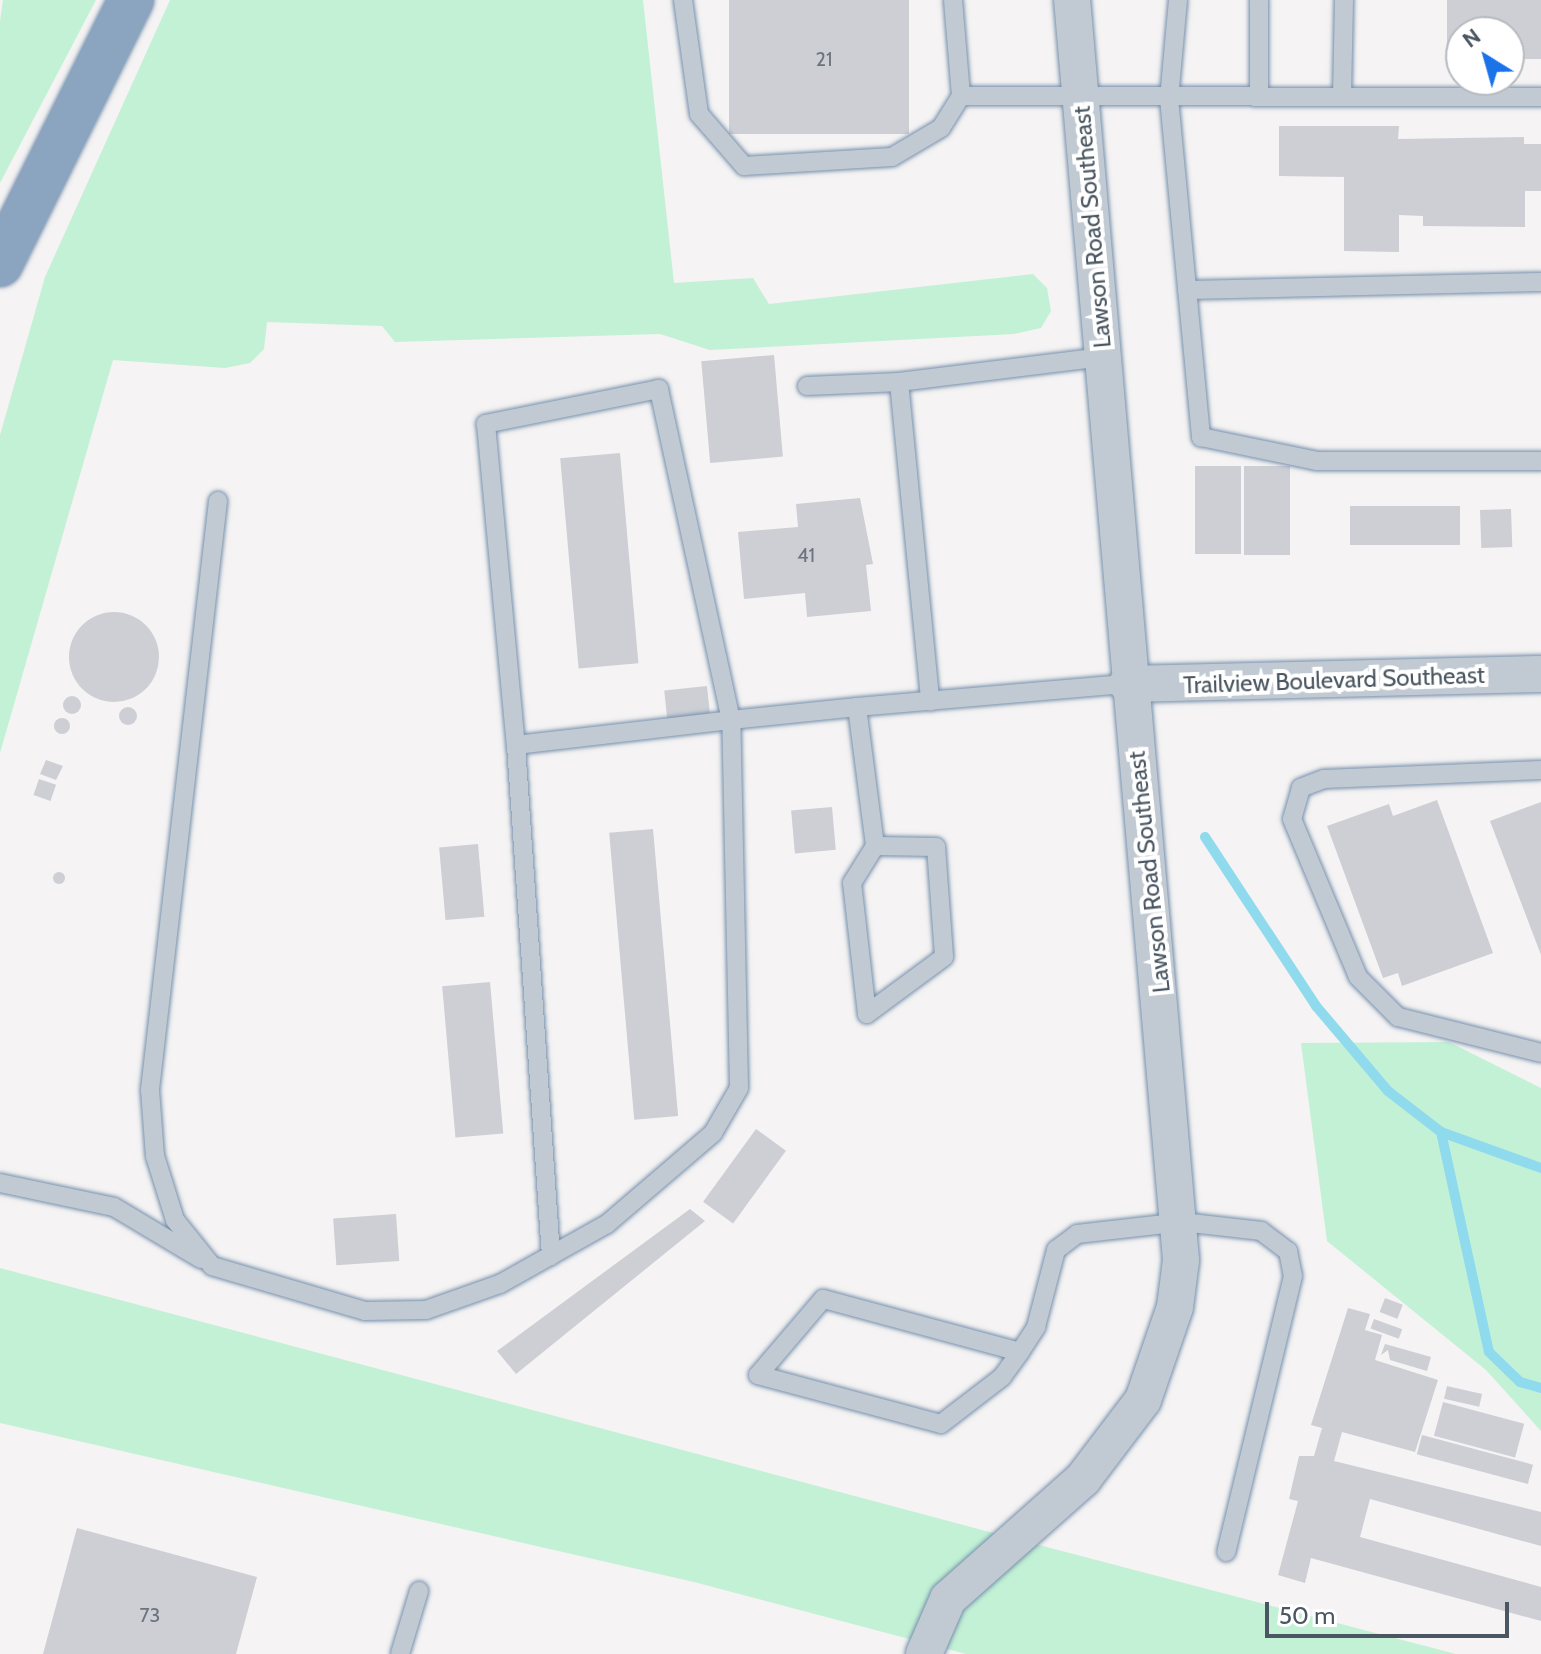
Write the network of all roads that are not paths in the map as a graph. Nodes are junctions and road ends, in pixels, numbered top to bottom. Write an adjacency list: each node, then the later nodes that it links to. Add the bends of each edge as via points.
1 (131, 0): 14 (highway)
2 (683, 0): 8 (lane, via 699,114 744,166 892,157 941,128)
3 (953, 0): 8 (lane)
4 (1072, 0): 12 (street, Lawson Road Southeast)
5 (1178, 0): 13 (lane)
6 (1259, 0): 10 (lane)
7 (1344, 0): 9 (lane)
8 (961, 96): 12 (lane)
9 (1342, 96): 10 (lane); 11 (lane)
10 (1259, 97): 13 (lane)
11 (1541, 97)
12 (1081, 98): 13 (lane); 17 (street, Lawson Road Southeast)
13 (1169, 98): 16 (lane)
14 (0, 264)
15 (1541, 282): 16 (lane)
16 (1187, 290): 20 (lane, via 1201,437 1317,461)
17 (1102, 357): 18 (lane); 23 (street, Lawson Road Southeast)
18 (899, 382): 19 (lane); 24 (lane)
19 (807, 386)
20 (1541, 461)
21 (218, 501): 34 (lane, via 150,1090 155,1156 175,1220)
22 (1541, 674): 23 (street, Trailview Boulevard Southeast)
23 (1127, 684): 24 (lane); 32 (street, Lawson Road Southeast)
24 (930, 701): 25 (lane)
25 (857, 707): 26 (lane); 29 (lane)
26 (731, 720): 27 (lane); 27 (lane, via 659,389 486,424); 33 (lane, via 739,1088 713,1133 607,1224)
27 (516, 745): 33 (lane)
28 (1541, 770): 30 (lane, via 1324,779 1301,788 1292,819 1358,977 1398,1017)
29 (875, 846): 29 (lane, via 936,847 944,957 867,1014 852,883)
30 (1541, 1053)
31 (0, 1183): 34 (lane, via 114,1207)
32 (1182, 1222): 35 (lane, via 1077,1234 1056,1250 1036,1327); 36 (lane, via 1261,1231 1288,1251 1293,1276); 39 (street, Lawson Road Southeast, via 1175,1307 1143,1400 1083,1479 948,1599)
33 (551, 1256): 34 (lane, via 500,1284 426,1310 365,1311)
34 (212, 1266)
35 (1020, 1352): 35 (lane, via 823,1299 758,1375 941,1424 1002,1377)
36 (1226, 1552)
37 (419, 1591): 38 (lane)
38 (400, 1654)
39 (924, 1654)

